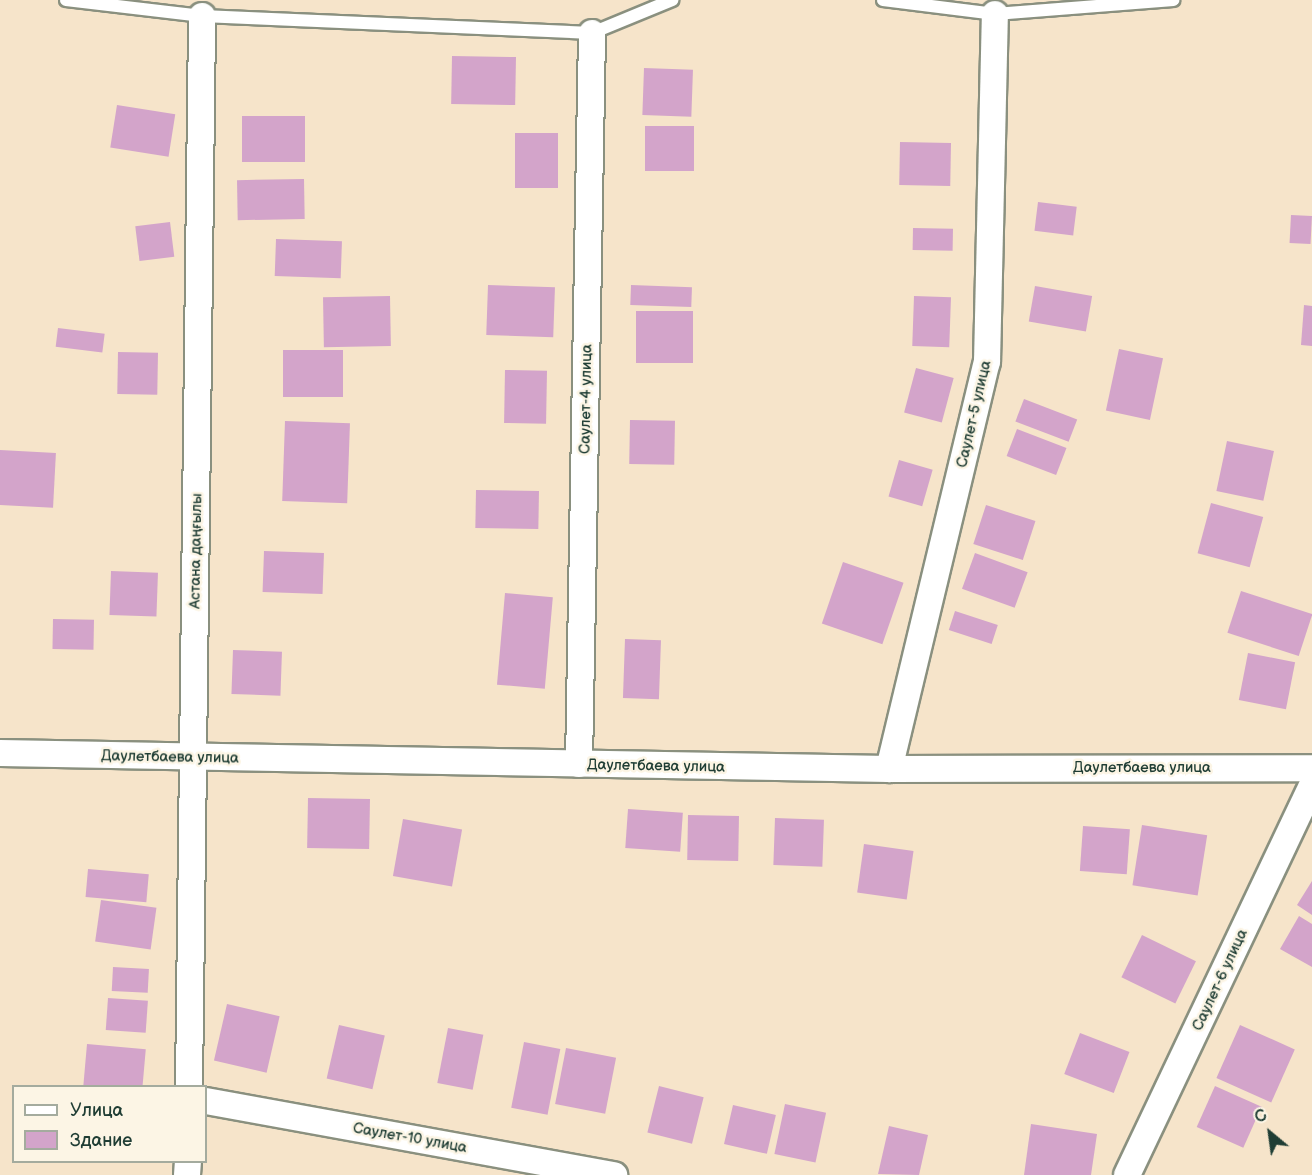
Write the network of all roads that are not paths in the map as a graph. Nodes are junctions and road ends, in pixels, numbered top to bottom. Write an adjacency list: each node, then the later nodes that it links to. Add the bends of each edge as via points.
1 (66, 0): 6 (lane)
2 (672, 0): 7 (lane)
3 (883, 0): 5 (lane)
4 (1173, 0): 5 (lane)
5 (995, 14): 12 (street, Саулет-5 улица, via 987,362)
6 (202, 16): 7 (lane); 9 (street, Астана даңғылы)
7 (592, 33): 10 (street, Саулет-4 улица)
8 (0, 753): 9 (street, Даулетбаева улица)
9 (193, 758): 10 (street, Даулетбаева улица); 14 (street, Астана даңғылы)
10 (579, 764): 12 (street, Даулетбаева улица)
11 (1312, 768): 12 (street, Даулетбаева улица)
12 (889, 769)
13 (1312, 785): 17 (street, Саулет-6 улица)
14 (189, 1085)
15 (207, 1101): 16 (street, Саулет-10 улица)
16 (614, 1175)
17 (1128, 1175)

